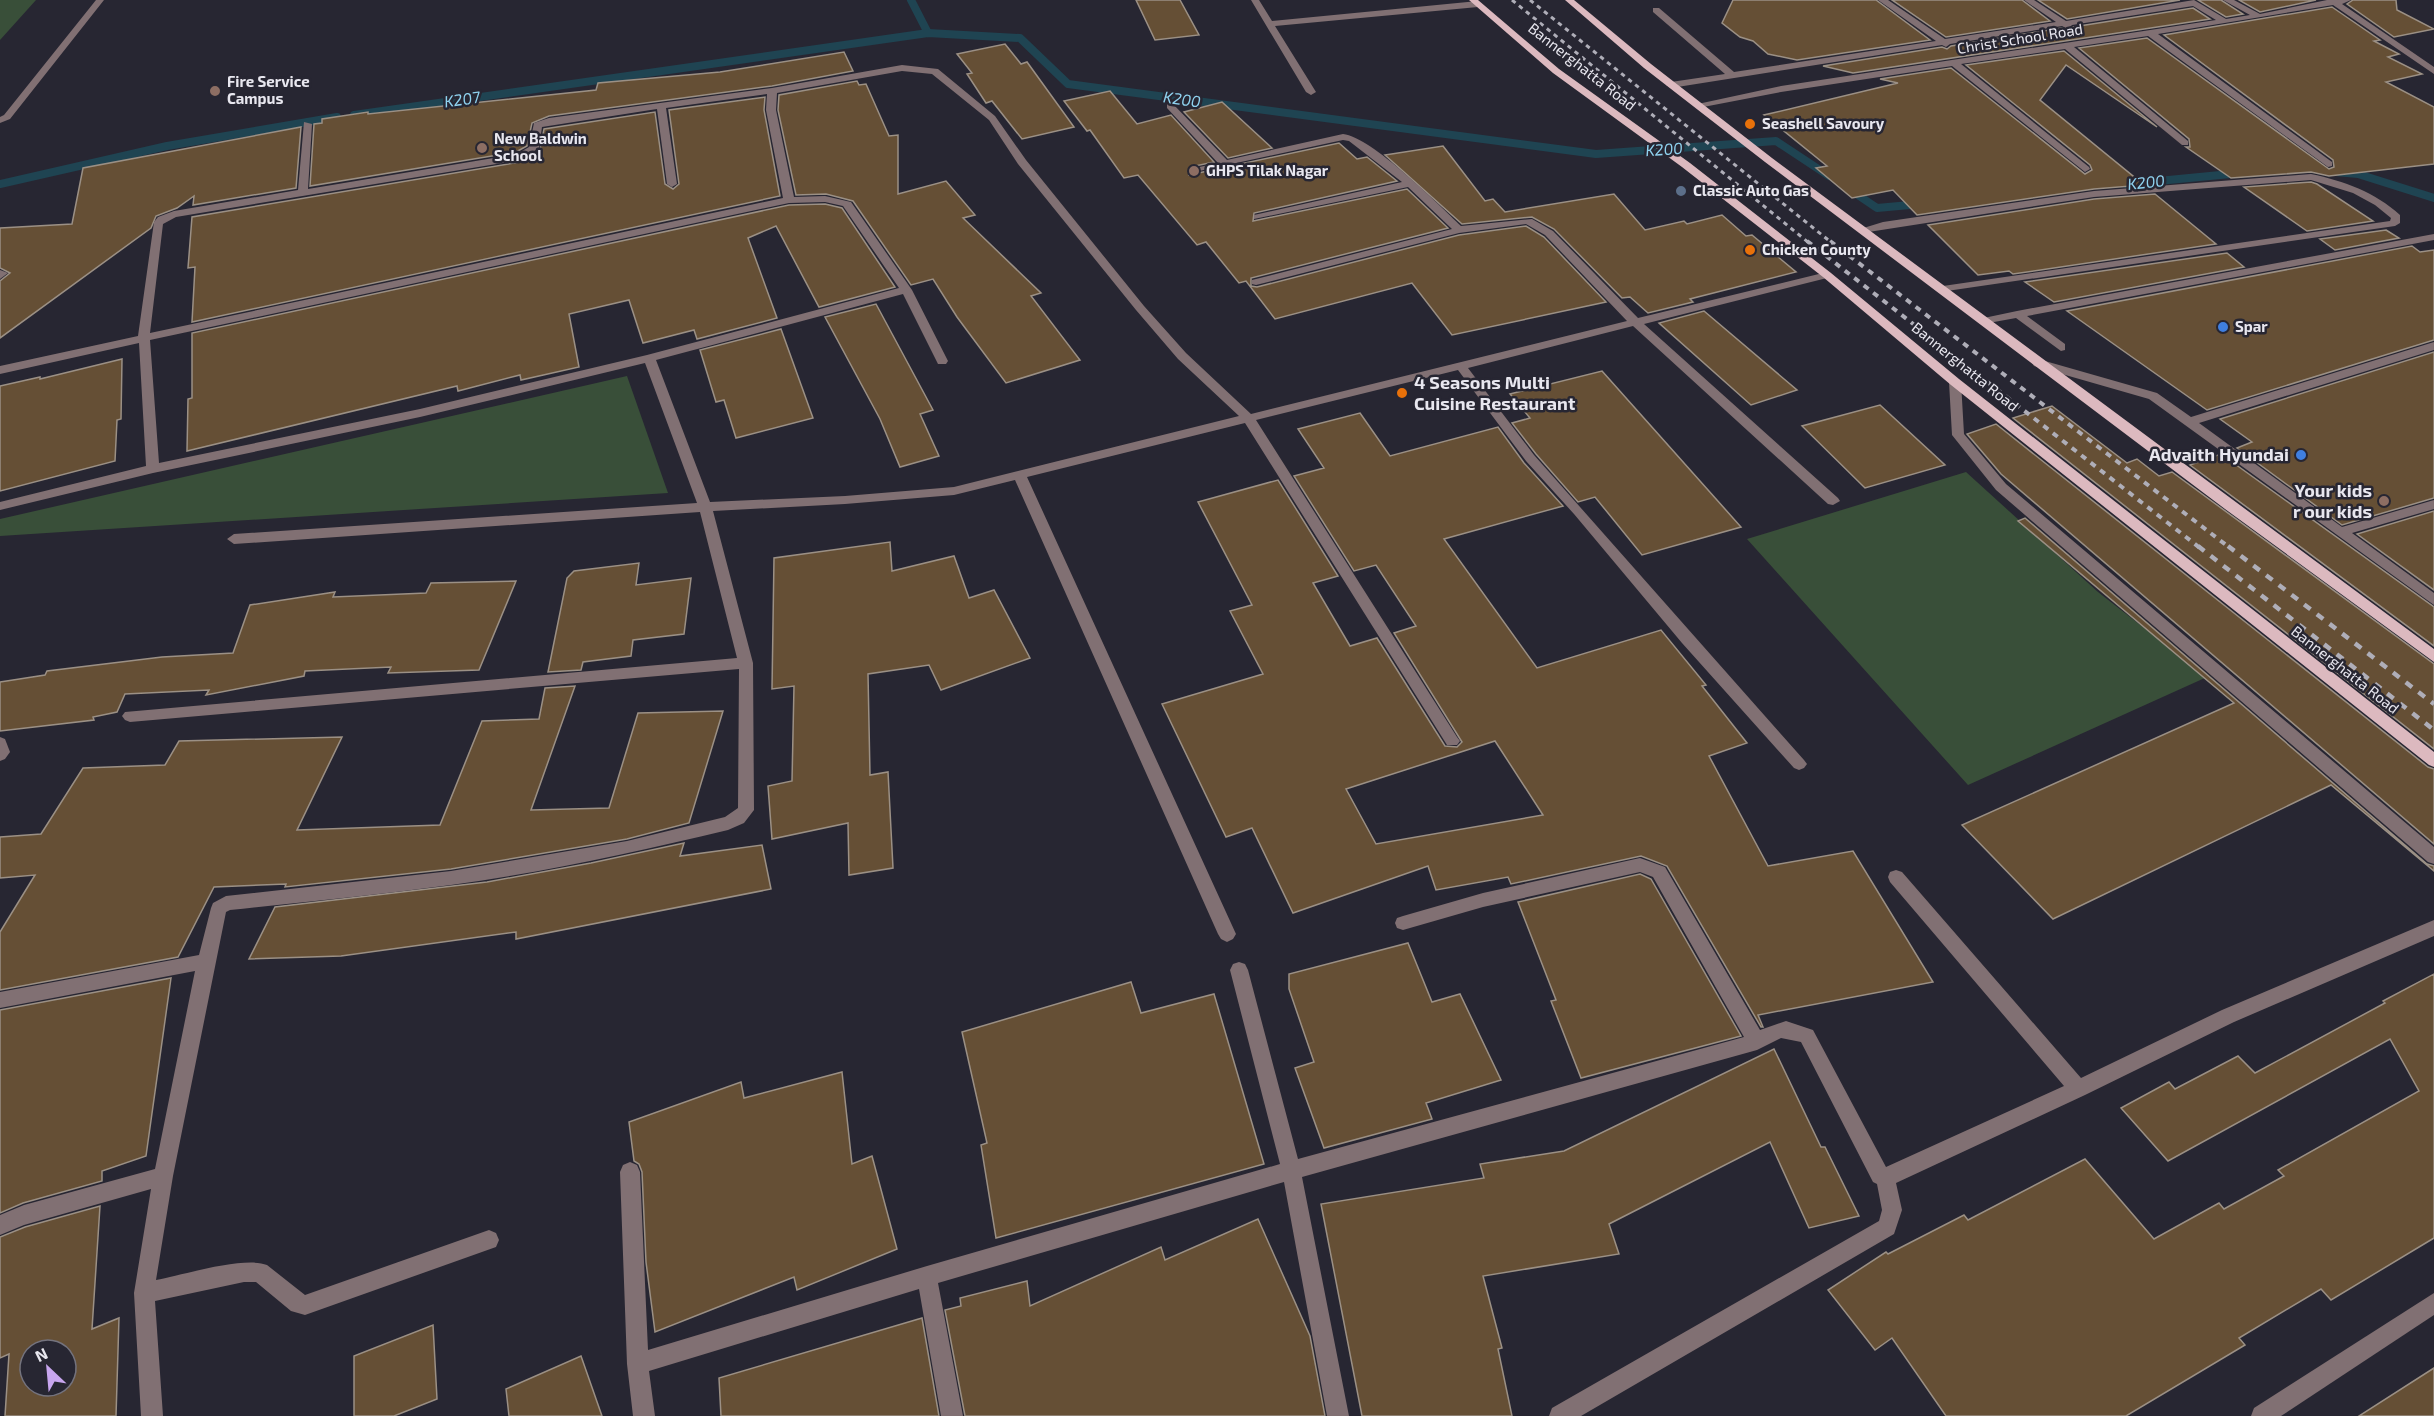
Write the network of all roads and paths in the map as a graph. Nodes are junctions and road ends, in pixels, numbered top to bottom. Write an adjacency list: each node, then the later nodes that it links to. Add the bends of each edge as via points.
1 (100, 0): 30 (street, via 7,117)
2 (1255, 0): 14 (street)
3 (1569, 0): 24 (main road)
4 (1882, 0): 18 (street)
5 (2028, 0): 15 (street)
6 (2227, 0): 12 (street)
7 (2347, 0): 8 (street, Christ School Road)
8 (2333, 1): 12 (street, Christ School Road); 22 (street)
9 (1476, 2): 14 (street); 45 (main road, Bannerghatta Road, via 1556,71)
10 (2191, 2): 13 (street); 15 (street)
11 (1656, 10): 23 (street)
12 (2258, 16): 13 (street, Christ School Road)
13 (2223, 21): 16 (street, Christ School Road)
14 (1269, 24): 26 (street)
15 (2065, 24): 17 (street); 18 (street)
16 (2150, 33): 17 (street, Christ School Road); 34 (street)
17 (2089, 42): 19 (street, Christ School Road)
18 (1944, 43): 20 (street); 23 (street)
19 (2066, 45): 20 (street, Christ School Road); 32 (street)
20 (1960, 54): 21 (street, Christ School Road)
21 (1954, 63): 28 (street, Christ School Road); 35 (street)
22 (2434, 71)
23 (1734, 76): 24 (street)
24 (1671, 85): 28 (main road)
25 (772, 91): 27 (street); 40 (street, via 771,110); 61 (street, via 902,68 935,71 992,118 1022,162 1147,316 1182,356)
26 (1311, 92)
27 (661, 105): 38 (street); 39 (street, via 542,123 537,125 534,148 520,157)
28 (1698, 105): 43 (main road)
29 (1170, 106): 33 (street)
30 (0, 120)
31 (307, 124): 39 (street)
32 (2185, 143)
33 (1225, 164): 36 (street); 37 (street, via 1343,137 1358,141)
34 (2328, 164)
35 (2085, 170)
36 (1194, 171)
37 (1410, 183): 41 (street); 42 (street)
38 (672, 184)
39 (303, 194): 52 (street, via 174,213 162,219 158,224)
40 (789, 200): 48 (street, via 825,199 847,204); 52 (street)
41 (1258, 218)
42 (1459, 230): 46 (street); 50 (street, via 1528,221 1538,225)
43 (1862, 230): 47 (main road); 47 (street, via 2094,194 2311,177 2346,187 2389,209 2396,217 2395,223)
44 (2434, 237): 49 (street)
45 (1827, 274): 50 (street); 60 (main road, Bannerghatta Road)
46 (1256, 282)
47 (1940, 289): 51 (main road)
48 (906, 290): 55 (street); 56 (street)
49 (2017, 314): 51 (street); 54 (street)
50 (1634, 321): 58 (street); 65 (street)
51 (1983, 321): 57 (main road)
52 (144, 337): 59 (street); 63 (street)
53 (2434, 346): 62 (street)
54 (2061, 347)
55 (649, 358): 63 (street, via 420,413); 68 (street)
56 (942, 361)
57 (2038, 363): 62 (street, via 2154,396); 72 (main road)
58 (1460, 365): 61 (street); 79 (street, via 1530,458)
59 (0, 370)
60 (1956, 382): 78 (main road, Bannerghatta Road); 80 (street, via 1958,435 2001,488)
61 (1248, 418): 64 (street); 75 (street)
62 (2189, 422): 69 (street)
63 (153, 469): 67 (street)
64 (1020, 476): 68 (street, via 954,491); 84 (street)
65 (1833, 501)
66 (2434, 504): 69 (street)
67 (0, 506)
68 (705, 507): 70 (street); 73 (street)
69 (2341, 532): 71 (street)
70 (234, 540)
71 (2434, 600)
72 (2434, 657)
73 (746, 663): 74 (street); 85 (street, via 746,810 738,818 627,848 532,866 226,903 219,908)
74 (130, 716)
75 (1452, 741)
76 (0, 743): 77 (street)
77 (0, 755)
78 (2434, 761)
79 (1799, 764)
80 (2434, 857)
81 (1896, 877): 89 (street)
82 (1403, 923): 88 (street, via 1482,900 1641,865 1651,867 1659,873)
83 (2434, 928): 89 (street, via 2266,999)
84 (1227, 934)
85 (206, 961): 87 (street); 92 (street)
86 (1239, 970): 90 (street)
87 (0, 1000)
88 (1757, 1042): 90 (street); 93 (street, via 1780,1028 1808,1036)
89 (2078, 1089): 93 (street)
90 (1291, 1170): 96 (street); 103 (street)
91 (630, 1172): 99 (street)
92 (163, 1176): 94 (street); 97 (street)
93 (1885, 1178): 104 (street, via 1892,1210 1887,1227)
94 (0, 1225)
95 (489, 1240): 97 (street, via 305,1305 298,1304 260,1272)
96 (927, 1276): 99 (street); 102 (street)
97 (144, 1293): 100 (street)
98 (2434, 1303): 105 (street)
99 (638, 1364): 101 (street)
100 (152, 1416)
101 (644, 1416)
102 (952, 1416)
103 (1338, 1416)
104 (1560, 1416)
105 (2262, 1416)

